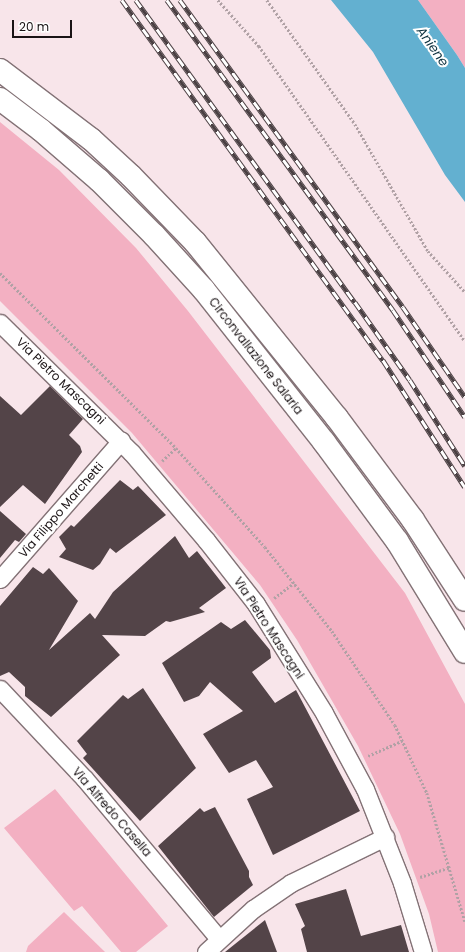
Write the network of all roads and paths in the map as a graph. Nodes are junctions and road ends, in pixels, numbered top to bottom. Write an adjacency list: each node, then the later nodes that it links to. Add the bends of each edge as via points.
1 (218, 0): 8 (path, via 259,46)
2 (267, 0): 6 (path, via 355,124 428,251)
3 (0, 70): 12 (highway, Circonvallazione Salaria, via 91,139 195,242 342,424 413,520)
4 (0, 100): 14 (highway, Circonvallazione Salaria, via 41,130 99,180 149,229 204,290 324,442 397,541)
5 (0, 273): 11 (path, via 176,448)
6 (465, 292)
7 (0, 323): 9 (street, Via Pietro Mascagni)
8 (465, 341)
9 (122, 441): 10 (street, Via Filippo Marchetti); 13 (street, Via Pietro Mascagni, via 206,540)
10 (0, 579)
11 (294, 583): 13 (path); 16 (path, via 332,631 395,725)
12 (465, 600)
13 (260, 609): 17 (street, Via Pietro Mascagni)
14 (465, 652)
15 (0, 689): 22 (street, Via Alfredo Casella, via 84,778)
16 (402, 741): 17 (path); 19 (path, via 427,793)
17 (352, 764): 18 (street, Via Pietro Mascagni)
18 (386, 837): 20 (street, Via Pietro Mascagni); 22 (street, via 290,883 253,909)
19 (450, 867): 20 (path); 21 (path)
20 (402, 883): 24 (street, Via Pietro Mascagni)
21 (465, 921)
22 (219, 939): 23 (street)
23 (206, 952)
24 (423, 952)

